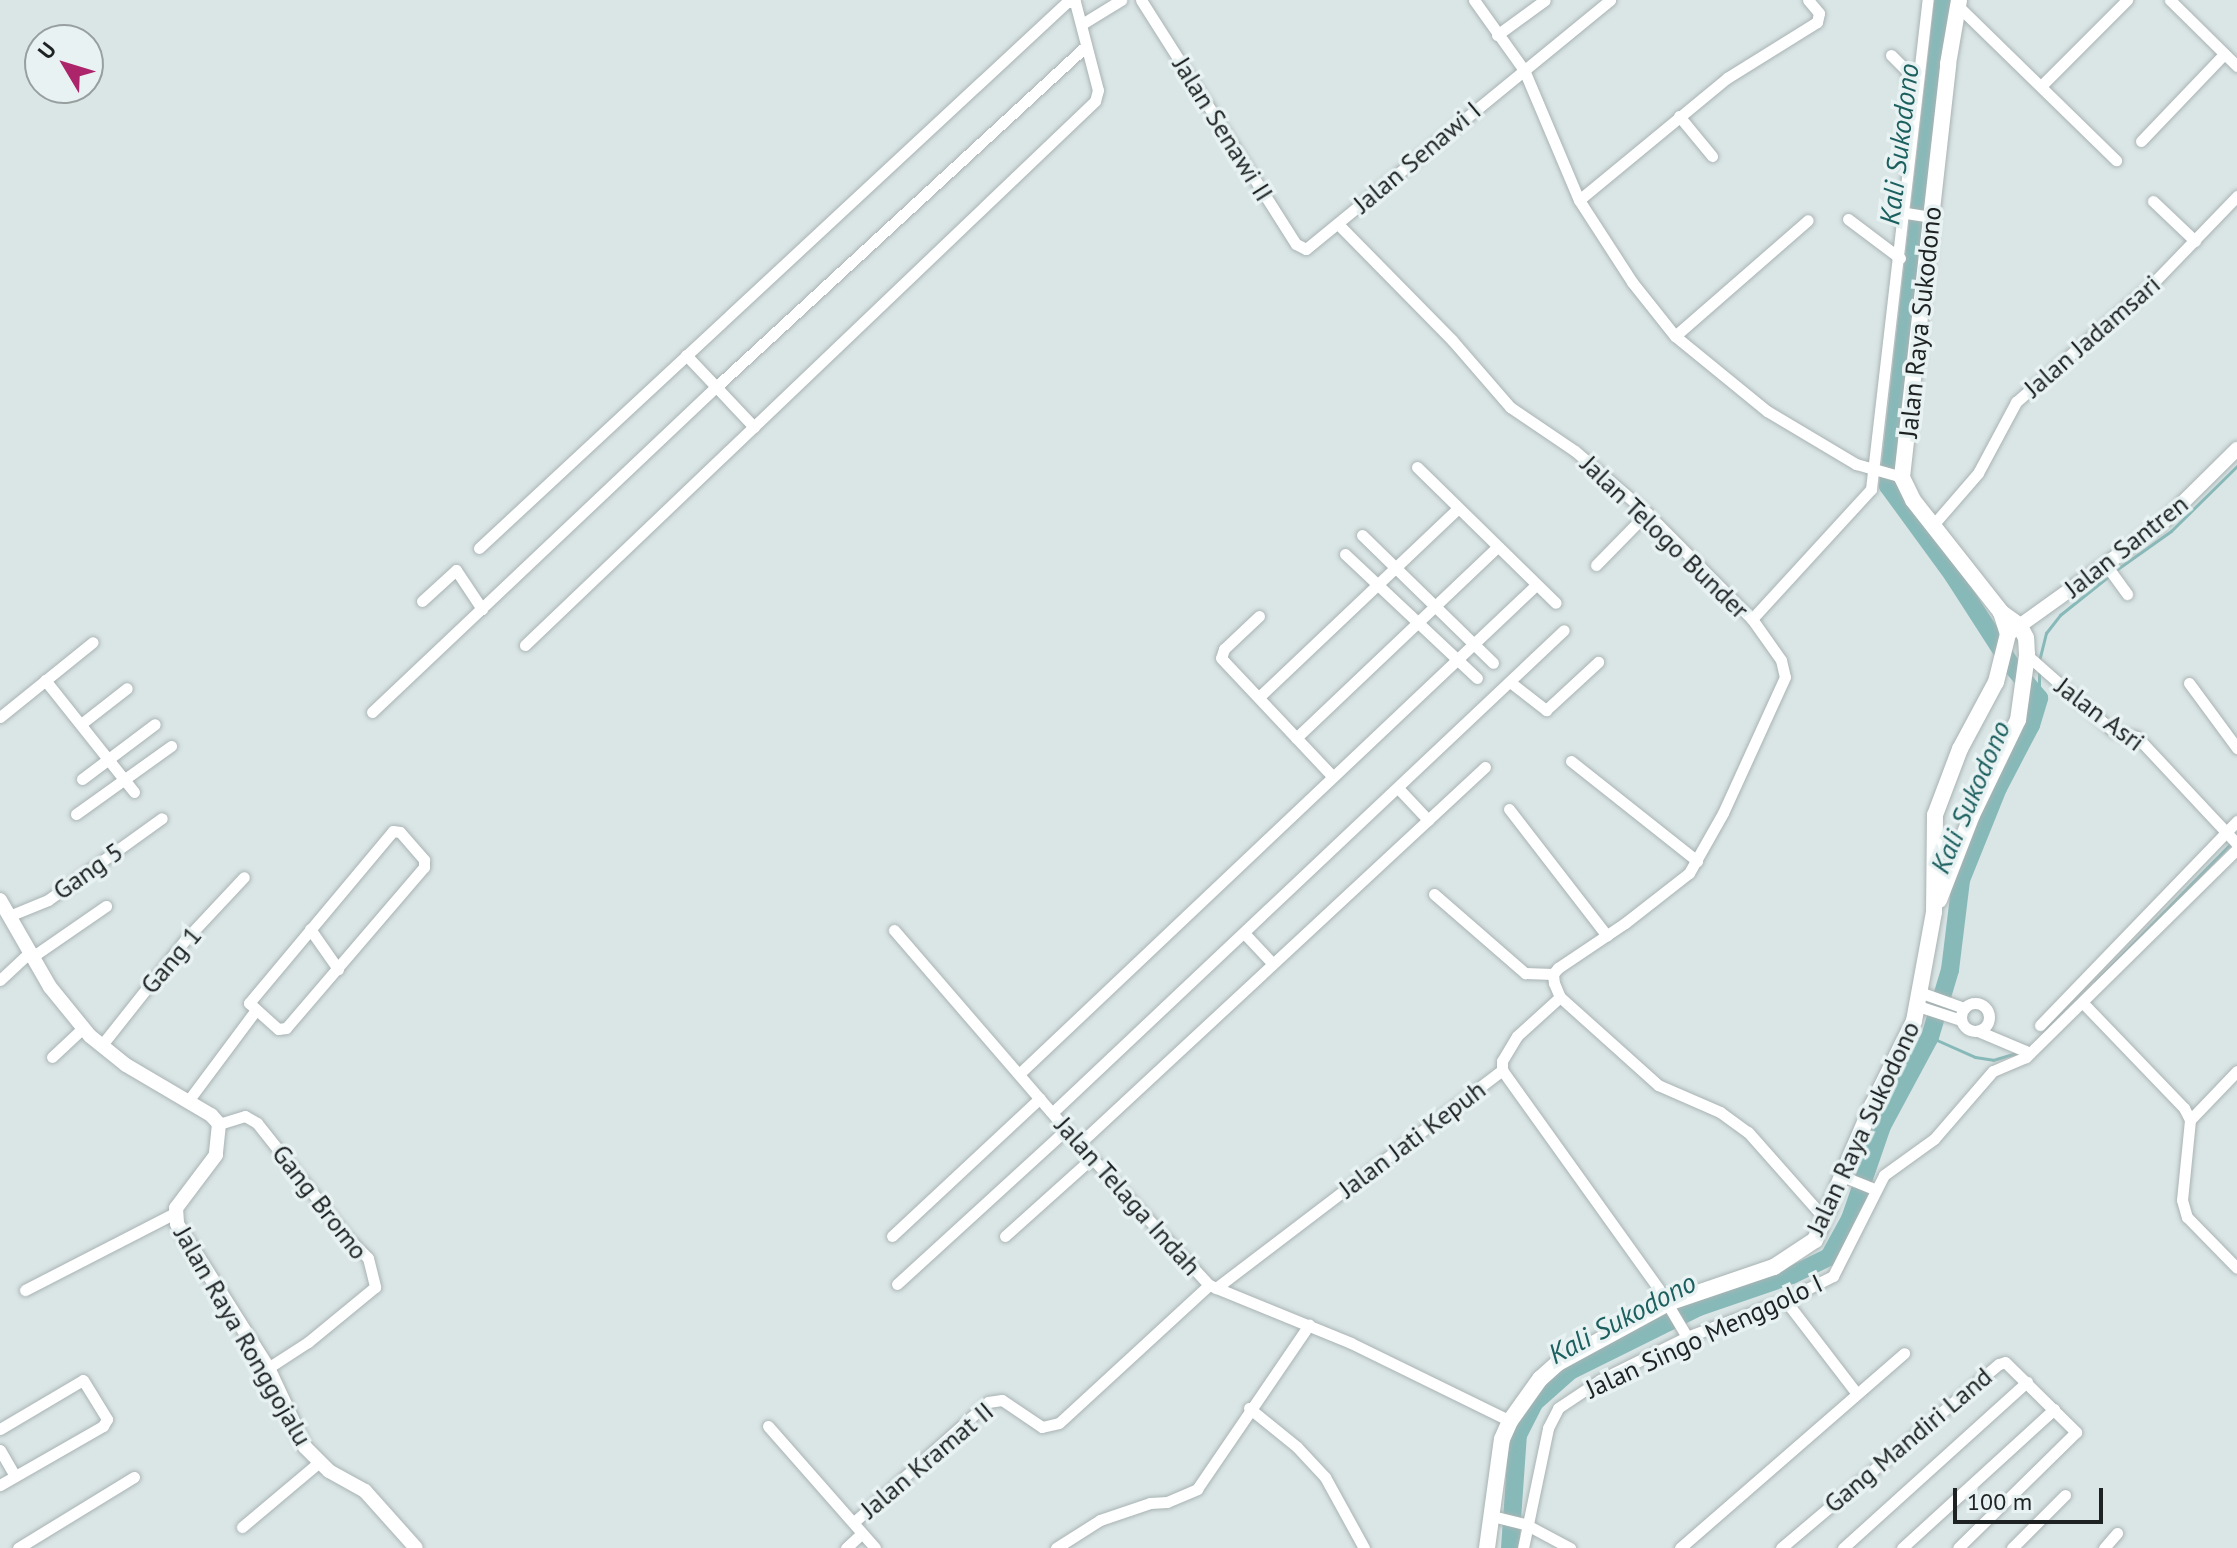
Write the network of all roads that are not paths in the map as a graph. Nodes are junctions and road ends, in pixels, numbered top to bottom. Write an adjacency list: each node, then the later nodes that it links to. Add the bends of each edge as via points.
1 (1121, 0): 11 (street)
2 (1141, 0): 32 (street, Jalan Senawi II, via 1296,244)
3 (1474, 0): 12 (street)
4 (1545, 0): 12 (street)
5 (1610, 0): 17 (street, Jalan Senawi I)
6 (1808, 0): 20 (street, via 1819,13 1817,22 1727,78)
7 (1928, 0): 19 (street)
8 (2127, 0): 18 (street)
9 (2170, 0): 14 (street)
10 (1959, 3): 18 (street); 27 (main road, Jalan Raya Sukodono)
11 (1082, 24): 13 (street); 35 (street, via 1079,7 1067,2)
12 (1497, 35): 17 (street)
13 (1085, 47): 36 (street); 37 (street, via 1098,90 1095,101)
14 (2224, 54): 16 (street); 21 (street)
15 (1891, 55): 19 (street)
16 (2237, 66)
17 (1524, 70): 25 (street); 30 (street, Jalan Senawi I)
18 (2041, 86): 23 (street)
19 (1917, 89): 27 (street)
20 (1679, 116): 22 (street); 25 (street)
21 (2141, 141)
22 (1712, 156)
23 (2116, 160)
24 (2237, 196): 31 (street, Jalan Jadamsari)
25 (1579, 200): 34 (street)
26 (2153, 201): 31 (street)
27 (1917, 215): 33 (street); 41 (main road, Jalan Raya Sukodono)
28 (1848, 219): 33 (street)
29 (1808, 220): 34 (street)
30 (1338, 224): 32 (street, Jalan Senawi I); 43 (street, Jalan Telogo Bunder, via 1510,407 1575,451)
31 (2195, 241): 44 (street, Jalan Jadamsari, via 2016,402 1978,473)
32 (1311, 246)
33 (1900, 258): 40 (street)
34 (1675, 336): 40 (street, via 1767,411)
35 (686, 355): 36 (street); 47 (street)
36 (716, 387): 37 (street); 58 (street)
37 (754, 427): 66 (street)
38 (2237, 449): 51 (street, Jalan Santren)
39 (1417, 467): 42 (street)
40 (1871, 468): 41 (street); 60 (street, via 1871,489)
41 (1900, 476): 44 (main road)
42 (1458, 508): 46 (street); 50 (street)
43 (1647, 513): 49 (street); 60 (street, Jalan Telogo Bunder)
44 (1933, 525): 63 (main road, via 2001,612)
45 (1362, 535): 50 (street)
46 (1497, 547): 52 (street); 57 (street)
47 (479, 548)
48 (1345, 554): 53 (street)
49 (1596, 565)
50 (1397, 567): 53 (street); 57 (street)
51 (2110, 570): 54 (street); 63 (street, Jalan Santren)
52 (1536, 585): 56 (street); 65 (street)
53 (1377, 586): 61 (street); 78 (street)
54 (2127, 594)
55 (422, 601): 58 (street, via 456,570)
56 (1556, 603)
57 (1437, 604): 61 (street); 65 (street)
58 (485, 606): 79 (street)
59 (1259, 616): 78 (street, via 1220,656)
60 (1752, 619): 101 (street, Jalan Telogo Bunder, via 1781,660 1785,677)
61 (1418, 623): 67 (street); 83 (street)
62 (1564, 630): 74 (street)
63 (2011, 635): 69 (main road, Jalan Raya Sukodono, via 2026,638); 72 (main road, Jalan Raya Sukodono)
64 (93, 642): 73 (street)
65 (1475, 643): 67 (street); 70 (street)
66 (525, 645)
67 (1457, 660): 71 (street); 89 (street)
68 (1598, 662): 74 (street, via 1546,710)
69 (2032, 662): 77 (main road, Jalan Raya Sukodono); 99 (street, Jalan Asri, via 2113,731 2137,737)
70 (1493, 663)
71 (1477, 678)
72 (1997, 679): 77 (main road); 100 (main road, Jalan Raya Sukodono, via 1939,801)
73 (45, 680): 80 (street); 81 (street)
74 (1510, 682): 92 (street)
75 (2189, 683): 85 (street)
76 (127, 688): 81 (street)
77 (2023, 688): 102 (main road, Jalan Raya Sukodono, via 2011,737)
78 (1259, 697): 83 (street)
79 (372, 712)
80 (0, 717)
81 (81, 724): 86 (street)
82 (155, 724): 86 (street)
83 (1296, 738): 89 (street)
84 (171, 746): 91 (street)
85 (2237, 748)
86 (109, 760): 90 (street); 91 (street)
87 (1571, 761): 101 (street)
88 (1485, 767): 97 (street)
89 (1333, 777): 133 (street)
90 (82, 779)
91 (125, 780): 93 (street); 95 (street)
92 (1398, 788): 97 (street); 111 (street)
93 (134, 792)
94 (1509, 809): 112 (street)
95 (76, 814)
96 (162, 818): 108 (street, Gang 5, via 48,900)
97 (1428, 820): 114 (street)
98 (2237, 821): 99 (street)
99 (2232, 841): 120 (street, Jalan Singo Menggolo I); 124 (street)
100 (1933, 857): 102 (main road); 107 (main road, Jalan Raya Sukodono)
101 (1697, 861): 112 (street, Jalan Telogo Bunder, via 1689,873)
102 (1952, 864): 107 (main road, Jalan Raya Sukodono)
103 (244, 877): 128 (street, Gang 1, via 185,940)
104 (1434, 894): 116 (street, via 1525,973)
105 (0, 900): 108 (street)
106 (106, 906): 113 (street)
107 (1934, 912): 119 (main road, Jalan Raya Sukodono)
108 (9, 916): 113 (street)
109 (310, 929): 115 (street); 115 (street, via 393,831 400,832 424,860 424,867); 121 (street, via 249,1003)
110 (894, 930): 133 (street, Jalan Telaga Indah)
111 (1244, 933): 114 (street); 136 (street)
112 (1607, 936): 116 (street, Jalan Telogo Bunder)
113 (31, 955): 117 (street); 125 (street)
114 (1273, 964): 140 (street)
115 (338, 969): 121 (street, via 284,1030)
116 (1553, 974): 118 (street)
117 (0, 980)
118 (1560, 997): 131 (street, via 1517,1036); 145 (street, via 1658,1085 1720,1112 1748,1132)
119 (1923, 1000): 122 (street); 142 (main road, Jalan Raya Sukodono)
120 (2083, 1003): 124 (street, Jalan Singo Menggolo I); 137 (street)
121 (255, 1011): 135 (street)
122 (1963, 1014): 123 (street, via 1980,1004); 126 (street, via 1966,1028)
123 (1988, 1018): 126 (street); 127 (street)
124 (2050, 1024): 129 (street, Jalan Singo Menggolo I)
125 (83, 1028): 128 (street); 130 (street)
126 (1978, 1031): 127 (street)
127 (2000, 1037): 129 (street)
128 (101, 1046): 135 (street)
129 (2029, 1052): 143 (street, Jalan Singo Menggolo I, via 2022,1061 1993,1071 1934,1139 1894,1165)
130 (52, 1057)
131 (1502, 1070): 150 (street, Jalan Jati Kepuh); 153 (street, Jalan Jati Kepuh)
132 (2237, 1071): 137 (street)
133 (1019, 1074): 134 (street, Jalan Telaga Indah)
134 (1040, 1098): 136 (street, Jalan Telaga Indah); 146 (street)
135 (188, 1101): 138 (street)
136 (1053, 1112): 139 (street, Jalan Telaga Indah)
137 (2190, 1120): 148 (street, via 2182,1200 2187,1217)
138 (219, 1124): 144 (street, Jalan Raya Ronggojalu, via 216,1155); 157 (street, Gang Bromo, via 245,1116 257,1123 368,1258 375,1287)
139 (1067, 1129): 140 (street, Jalan Telaga Indah); 149 (street)
140 (1079, 1144): 141 (street, Jalan Telaga Indah)
141 (1089, 1160): 147 (street); 150 (street, Jalan Telaga Indah)
142 (1844, 1177): 143 (street); 145 (main road, Jalan Raya Sukodono)
143 (1871, 1188): 152 (street, Jalan Singo Menggolo I, via 1833,1276)
144 (175, 1213): 151 (street); 157 (street, Jalan Raya Ronggojalu, via 180,1230)
145 (1825, 1219): 153 (main road, Jalan Raya Sukodono, via 1815,1240 1798,1254)
146 (892, 1236)
147 (1005, 1236)
148 (2237, 1268)
149 (897, 1284)
150 (1212, 1286): 154 (street, Jalan Telaga Indah); 160 (street, Jalan Jati Kepuh, via 1055,1426 1042,1427)
151 (25, 1290)
152 (1785, 1300): 155 (street, Jalan Singo Menggolo I); 159 (street)
153 (1670, 1306): 155 (street, Jalan Jati Kepuh); 163 (main road, Jalan Raya Sukodono, via 1558,1363)
154 (1309, 1325): 161 (street); 163 (street, Jalan Telaga Indah)
155 (1686, 1334): 174 (street, Jalan Singo Menggolo I, via 1558,1408 1548,1428)
156 (1904, 1353): 159 (street)
157 (268, 1368): 167 (street, Jalan Raya Ronggojalu, via 305,1447)
158 (2027, 1382): 162 (street); 188 (street, Gang Mandiri Land, via 2005,1362 1999,1364); 189 (street)
159 (1857, 1394): 187 (street)
160 (1002, 1400): 173 (street, Jalan Kramat II, via 988,1402)
161 (1249, 1408): 182 (street, via 1197,1489 1100,1520); 183 (street, via 1325,1477)
162 (2054, 1409): 190 (street); 191 (street, via 2074,1427 2074,1436)
163 (1510, 1421): 172 (main road, Jalan Raya Sukodono, via 1502,1439)
164 (768, 1426): 173 (street)
165 (0, 1429): 168 (street, via 83,1380 107,1419)
166 (0, 1450): 168 (street)
167 (318, 1463): 175 (street); 179 (street, Jalan Raya Ronggojalu, via 365,1491)
168 (15, 1476): 170 (street)
169 (134, 1477): 178 (street)
170 (0, 1485)
171 (2065, 1495): 192 (street)
172 (1494, 1516): 174 (street); 184 (main road, Jalan Raya Sukodono)
173 (854, 1522): 177 (street)
174 (1525, 1524): 185 (street, Jalan Singo Menggolo I); 186 (street)
175 (242, 1527)
176 (2117, 1533): 193 (street)
177 (861, 1534): 180 (street); 181 (street)
178 (18, 1548)
179 (416, 1548)
180 (846, 1548)
181 (875, 1548)
182 (1056, 1548)
183 (1364, 1548)
184 (1487, 1548)
185 (1523, 1548)
186 (1570, 1548)
187 (1680, 1548)
188 (1781, 1548)
189 (1843, 1548)
190 (1902, 1548)
191 (1958, 1548)
192 (2012, 1548)
193 (2104, 1548)

